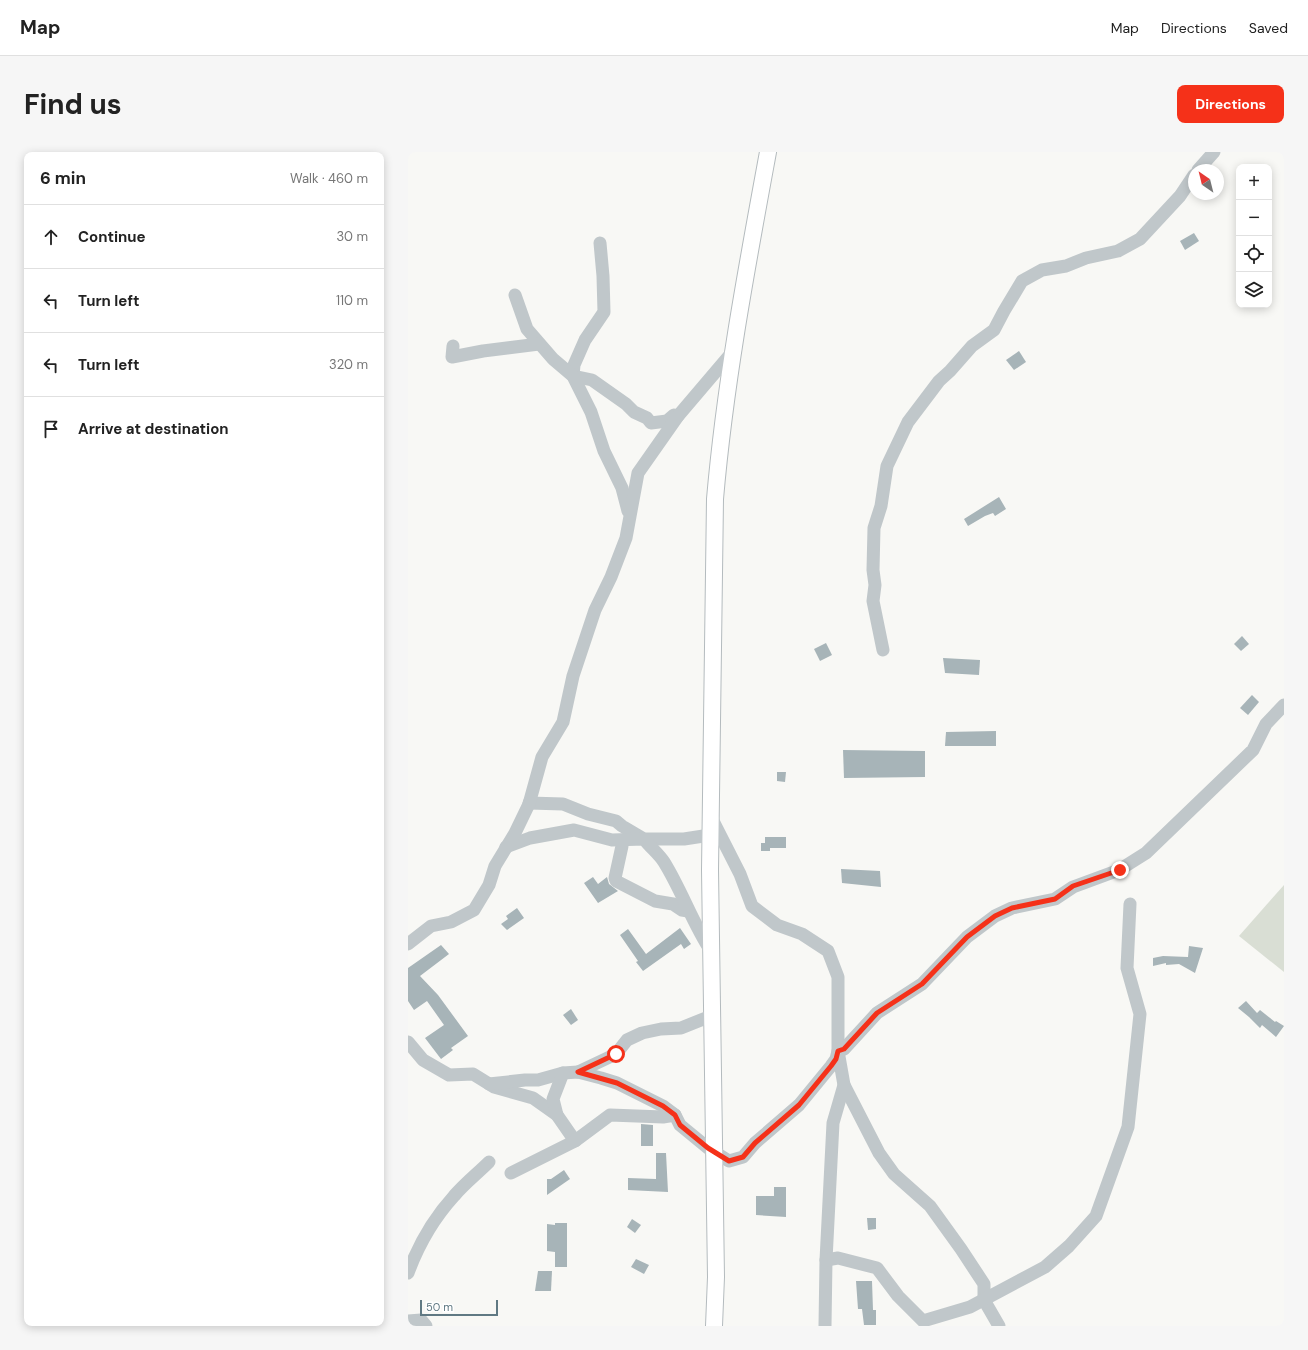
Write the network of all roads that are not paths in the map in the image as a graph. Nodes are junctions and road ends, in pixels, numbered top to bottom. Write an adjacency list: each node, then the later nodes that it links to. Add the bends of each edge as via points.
1 (768, 152): 9 (main road)
2 (1214, 152): 3 (street)
3 (1203, 164)
4 (1188, 184): 13 (street, via 1140,239 1118,251 1042,270 1022,282 994,330 960,358 912,417 886,466 881,506 874,528 873,601)
5 (600, 243): 10 (street, via 604,276 604,312 585,340 574,365)
6 (515, 295): 7 (street, via 527,329)
7 (539, 344): 8 (street, via 452,357); 10 (street)
8 (453, 346)
9 (735, 348): 11 (street); 16 (main road, via 720,447 716,499)
10 (573, 376): 11 (street, via 592,380 651,423 667,421 674,415); 12 (street, via 591,412 604,451 622,488)
11 (678, 416): 12 (street, via 638,473)
12 (630, 525): 15 (street, via 595,610 573,676 563,722 542,757)
13 (883, 650)
14 (1284, 705): 27 (street, via 1266,724 1253,750 1146,853 1120,870 1073,886 1055,899 1012,908 995,916 967,937 922,984 877,1013 844,1049)
15 (529, 803): 18 (street, via 563,804 616,821); 20 (street)
16 (710, 816): 17 (main road); 27 (street, via 740,874 752,906 777,925 802,934 828,951 838,977)
17 (710, 835): 18 (street, via 684,839); 24 (main road)
18 (644, 839): 19 (street); 22 (street, via 664,862)
19 (621, 841): 20 (street, via 574,830 530,838); 22 (street, via 616,881 655,901 673,904)
20 (506, 847): 23 (street, via 495,866 489,885 474,910 451,922 431,926)
21 (1130, 904): 40 (street, via 1127,968 1140,1014 1128,1127 1096,1216 1069,1246 1045,1267)
22 (688, 911): 24 (street)
23 (408, 944)
24 (711, 951): 25 (main road)
25 (711, 1016): 28 (street, via 682,1028 642,1033 627,1040 616,1054); 35 (main road)
26 (408, 1042): 30 (street, via 430,1065 449,1075 473,1074)
27 (838, 1051): 31 (street); 35 (street, via 831,1066 799,1105 755,1143 743,1157 729,1161)
28 (578, 1072): 29 (street); 33 (street, via 617,1083 663,1106)
29 (563, 1073): 30 (street, via 538,1080); 32 (street, via 553,1099)
30 (489, 1084): 32 (street, via 534,1098)
31 (844, 1085): 38 (street, via 833,1123); 40 (street, via 872,1140 894,1174 930,1206 984,1284)
32 (556, 1115): 34 (street)
33 (675, 1115): 34 (street, via 610,1115); 35 (street, via 680,1125)
34 (575, 1142): 37 (street)
35 (713, 1151): 44 (main road, via 716,1277)
36 (489, 1162): 39 (street, via 454,1196 434,1222)
37 (511, 1173)
38 (826, 1260): 42 (street, via 838,1258 877,1268); 45 (street)
39 (408, 1272)
40 (984, 1300): 42 (street); 46 (street)
41 (408, 1321): 43 (street, via 421,1320)
42 (923, 1323)
43 (426, 1326)
44 (714, 1326)
45 (825, 1326)
46 (999, 1326)

